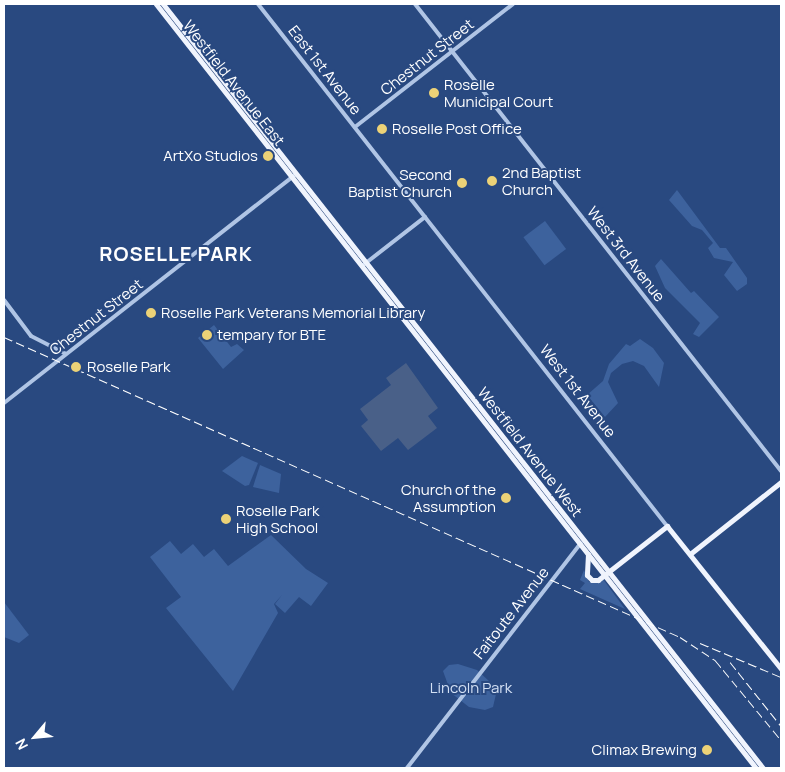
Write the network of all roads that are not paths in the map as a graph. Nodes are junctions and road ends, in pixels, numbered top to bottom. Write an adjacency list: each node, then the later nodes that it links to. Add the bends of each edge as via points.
1 (156, 4): 8 (main road, Westfield Avenue East)
2 (163, 4): 8 (main road, Westfield Avenue East)
3 (258, 4): 7 (street, East 1st Avenue)
4 (415, 4): 6 (street, West 3rd Avenue)
5 (513, 4): 6 (street, Chestnut Street)
6 (452, 51): 7 (street, Chestnut Street); 15 (street, West 3rd Avenue)
7 (355, 127): 9 (street, West 1st Avenue)
8 (294, 175): 10 (main road, Westfield Avenue West); 12 (street, Chestnut Street)
9 (425, 217): 10 (street); 17 (street, West 1st Avenue)
10 (364, 265): 13 (main road, Westfield Avenue West)
11 (4, 300): 12 (street, via 32,336)
12 (66, 354): 14 (street, Chestnut Street)
13 (452, 377): 18 (main road, Westfield Avenue West); 19 (main road, Westfield Avenue West)
14 (4, 403)
15 (781, 471)
16 (781, 482): 21 (main road)
17 (667, 526): 21 (main road, West 1st Avenue); 22 (main road)
18 (580, 543): 19 (street); 20 (main road, Westfield Avenue West); 25 (street, Faitoute Avenue)
19 (586, 544): 22 (main road, Westfield Avenue West)
20 (587, 553): 22 (main road, Westfield Avenue West); 22 (main road, via 588,578 596,581)
21 (690, 554): 23 (main road, West 1st Avenue)
22 (606, 573): 24 (main road, Westfield Avenue West)
23 (781, 669)
24 (743, 747): 26 (main road); 27 (main road)
25 (407, 768)
26 (756, 768)
27 (763, 768)

